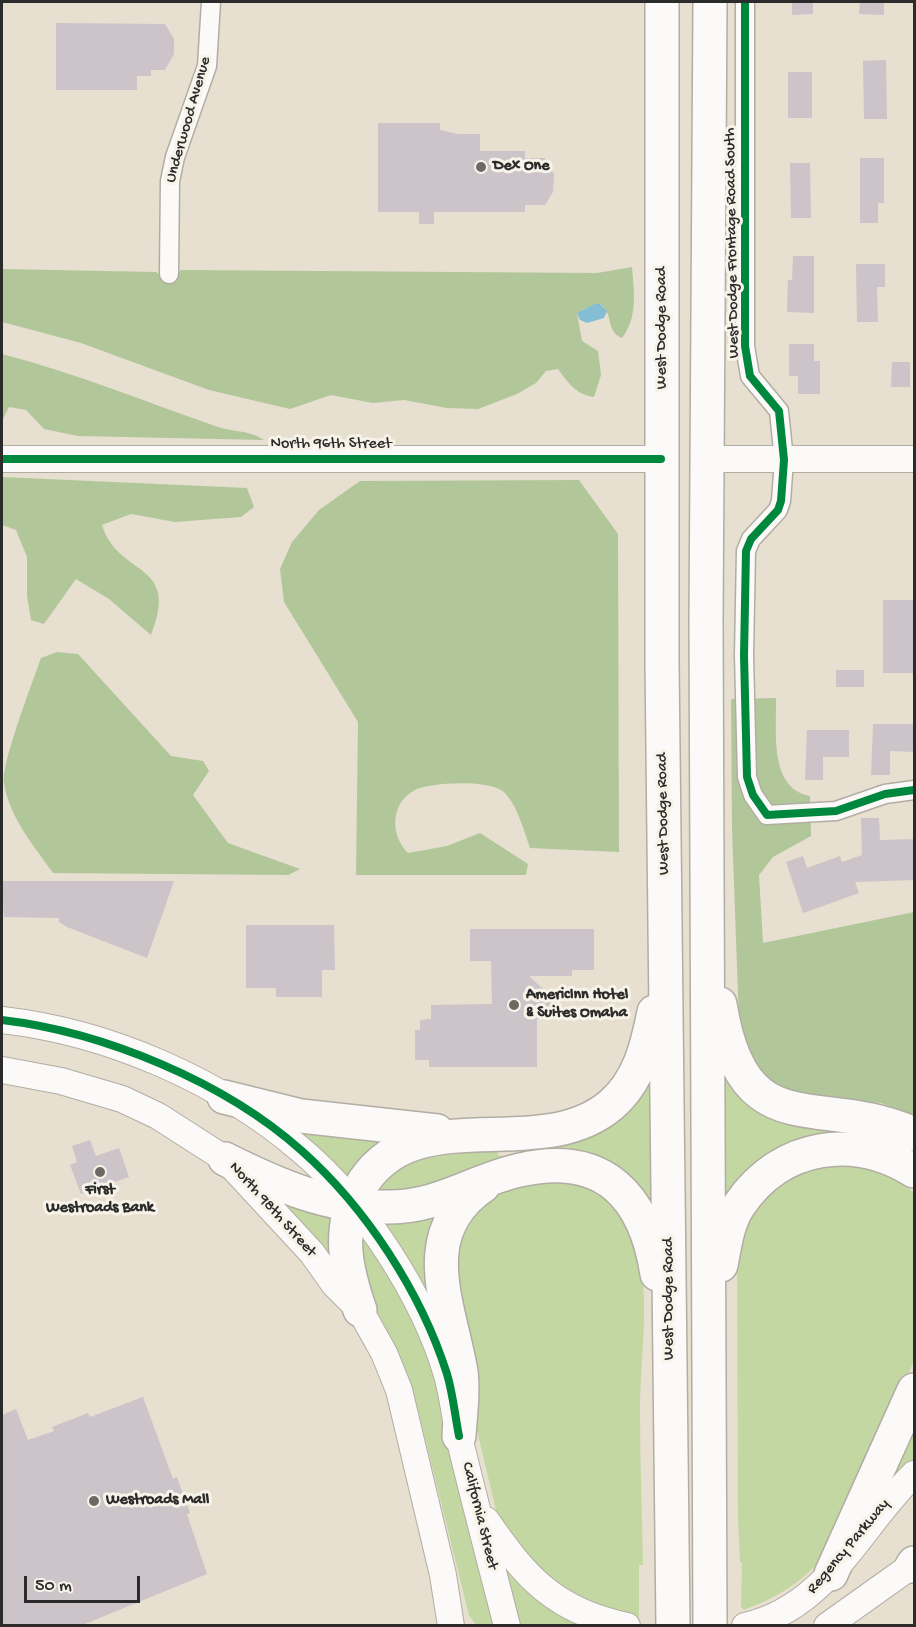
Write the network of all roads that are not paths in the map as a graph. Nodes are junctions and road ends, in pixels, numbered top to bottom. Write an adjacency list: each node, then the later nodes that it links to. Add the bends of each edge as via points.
1 (211, 2): 5 (street, Underwood Avenue, via 207,66 170,181)
2 (662, 2): 7 (highway, West Dodge Road)
3 (710, 2): 8 (highway)
4 (745, 2): 10 (street, West Dodge Frontage Road South, via 744,346 750,376 779,411)
5 (168, 274)
6 (2, 459): 7 (street, North 96th Street)
7 (662, 459): 12 (highway, West Dodge Road)
8 (707, 459): 10 (street); 13 (highway)
9 (915, 459): 10 (street)
10 (784, 460): 11 (street, West Dodge Frontage Road South, via 781,501 748,544 745,563 745,765 749,787 767,816 836,811 885,794)
11 (915, 790)
12 (665, 927): 18 (highway, via 645,1054 622,1094 596,1115 559,1129); 26 (highway, West Dodge Road)
13 (707, 928): 17 (highway, via 729,1044 737,1064 763,1095 781,1106 807,1113 872,1119); 24 (highway)
14 (2, 1020): 16 (street, via 102,1042 152,1061)
15 (2, 1070): 19 (street, North 98th Street, via 62,1081 122,1099 158,1116)
16 (225, 1097): 18 (highway, via 271,1110 332,1120); 22 (street, California Street, via 303,1151)
17 (915, 1134)
18 (465, 1135): 22 (highway, via 417,1141 385,1158 371,1172)
19 (225, 1159): 22 (highway, via 295,1191); 23 (street, North 98th Street)
20 (915, 1171): 24 (highway, via 880,1154 838,1148 815,1151 774,1169 740,1204 731,1221)
21 (492, 1180): 22 (highway, via 409,1206); 26 (highway, via 518,1170 546,1166 587,1170 605,1178 638,1209 656,1272); 27 (highway, via 462,1204 451,1221 441,1252 440,1272 461,1374)
22 (352, 1204): 23 (highway, via 345,1260); 27 (street, California Street, via 395,1262 425,1319 447,1375)
23 (360, 1310): 32 (street, via 399,1390)
24 (710, 1314): 38 (highway)
25 (915, 1390): 31 (highway)
26 (670, 1411): 37 (highway, West Dodge Road)
27 (459, 1436): 29 (street, California Street)
28 (915, 1474): 31 (street, Regency Parkway, via 895,1493)
29 (475, 1503): 35 (street, California Street); 36 (street, via 525,1574 550,1595 574,1609)
30 (914, 1564): 40 (street)
31 (831, 1574): 39 (street, Regency Parkway, via 792,1609)
32 (443, 1575): 33 (street); 34 (street)
33 (452, 1626)
34 (466, 1626)
35 (507, 1626)
36 (627, 1626)
37 (673, 1626)
38 (710, 1626)
39 (745, 1626)
40 (827, 1626)

